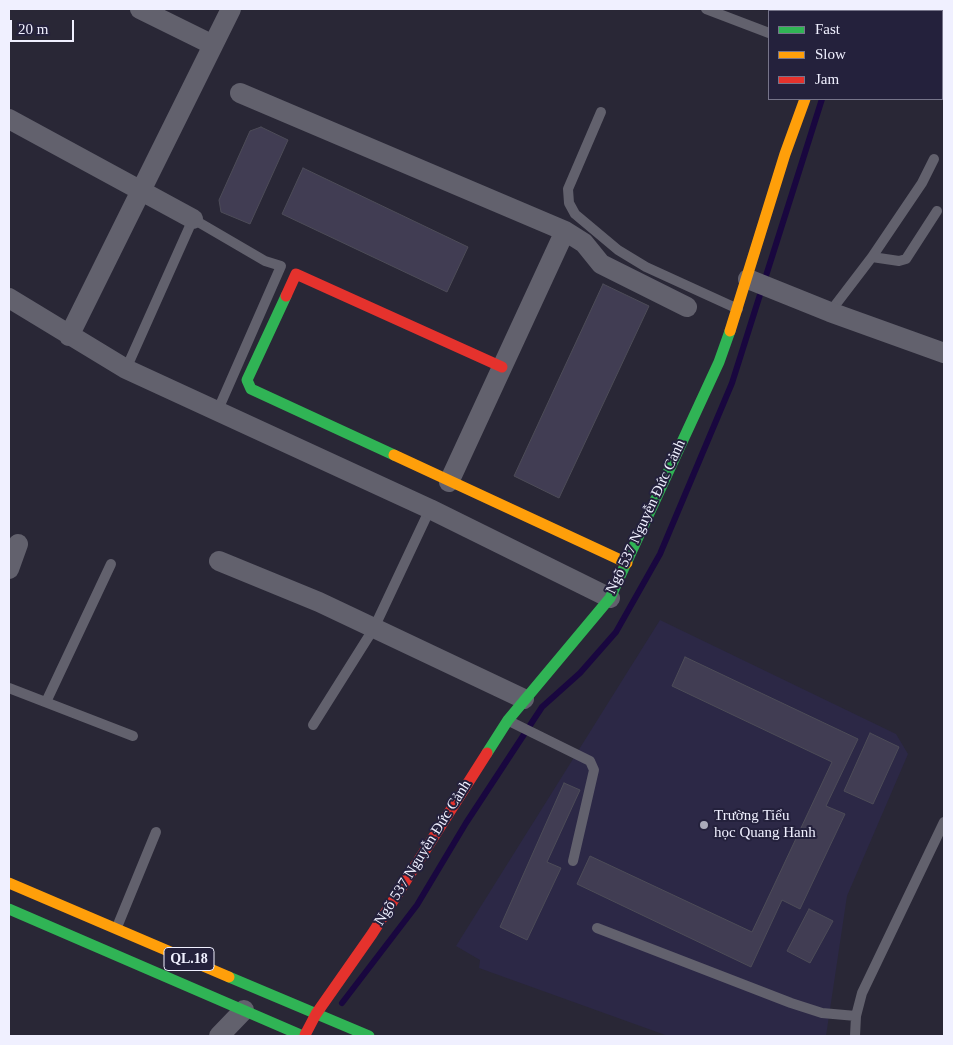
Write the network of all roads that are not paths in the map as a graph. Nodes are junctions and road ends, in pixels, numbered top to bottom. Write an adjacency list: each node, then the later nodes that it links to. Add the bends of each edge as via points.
1 (140, 9): 5 (street)
2 (231, 9): 5 (street)
3 (706, 9): 4 (lane)
4 (768, 33)
5 (213, 45): 11 (street)
6 (240, 92): 14 (street)
7 (805, 100): 16 (main road, Ngõ 537 Nguyễn Đức Cảnh, via 786,154)
8 (601, 112): 19 (lane, via 568,189 569,203 575,214 618,250 646,267)
9 (9, 119): 11 (street)
10 (934, 158): 15 (lane, via 922,183)
11 (141, 190): 13 (street); 21 (street)
12 (937, 211): 15 (lane, via 906,259 899,261)
13 (193, 219): 24 (lane); 25 (lane, via 265,261 281,266)
14 (565, 231): 18 (street, via 584,243 601,264); 23 (street)
15 (872, 256): 20 (lane)
16 (758, 282): 19 (main road, Ngõ 537 Nguyễn Đức Cảnh); 20 (street)
17 (9, 298): 21 (street)
18 (687, 307)
19 (738, 309): 30 (main road, Ngõ 537 Nguyễn Đức Cảnh, via 719,362)
20 (830, 312): 22 (street)
21 (69, 336): 24 (street)
22 (944, 353)
23 (502, 367): 26 (street); 26 (main road, via 294,275 247,380 248,386)
24 (126, 369): 25 (street)
25 (217, 412): 27 (street)
26 (449, 482): 30 (main road)
27 (430, 509): 33 (street); 34 (lane)
28 (18, 544): 32 (street)
29 (219, 561): 34 (street)
30 (627, 563): 33 (main road, Ngõ 537 Nguyễn Đức Cảnh)
31 (111, 564): 37 (lane)
32 (9, 569)
33 (610, 598): 36 (main road, Ngõ 537 Nguyễn Đức Cảnh)
34 (374, 628): 36 (street); 39 (lane)
35 (9, 688): 37 (lane)
36 (524, 699): 38 (main road, Ngõ 537 Nguyễn Đức Cảnh)
37 (46, 702): 40 (lane)
38 (508, 720): 43 (lane, via 590,761 594,770); 49 (main road, Ngõ 537 Nguyễn Đức Cảnh, via 372,934)
39 (313, 725)
40 (133, 736)
41 (944, 822): 50 (lane, via 873,968)
42 (156, 832): 46 (lane)
43 (573, 861)
44 (9, 883): 46 (main road, QL.18)
45 (9, 909): 48 (main road, QL.18)
46 (116, 928): 49 (main road, QL.18)
47 (597, 928): 50 (lane, via 791,1004 822,1013)
48 (244, 1010): 51 (street); 52 (main road, QL.18)
49 (316, 1014): 52 (main road, Ngõ 537 Nguyễn Đức Cảnh); 53 (main road, QL.18)
50 (856, 1016): 54 (lane)
51 (220, 1036)
52 (304, 1036)
53 (369, 1036)
54 (855, 1036)

